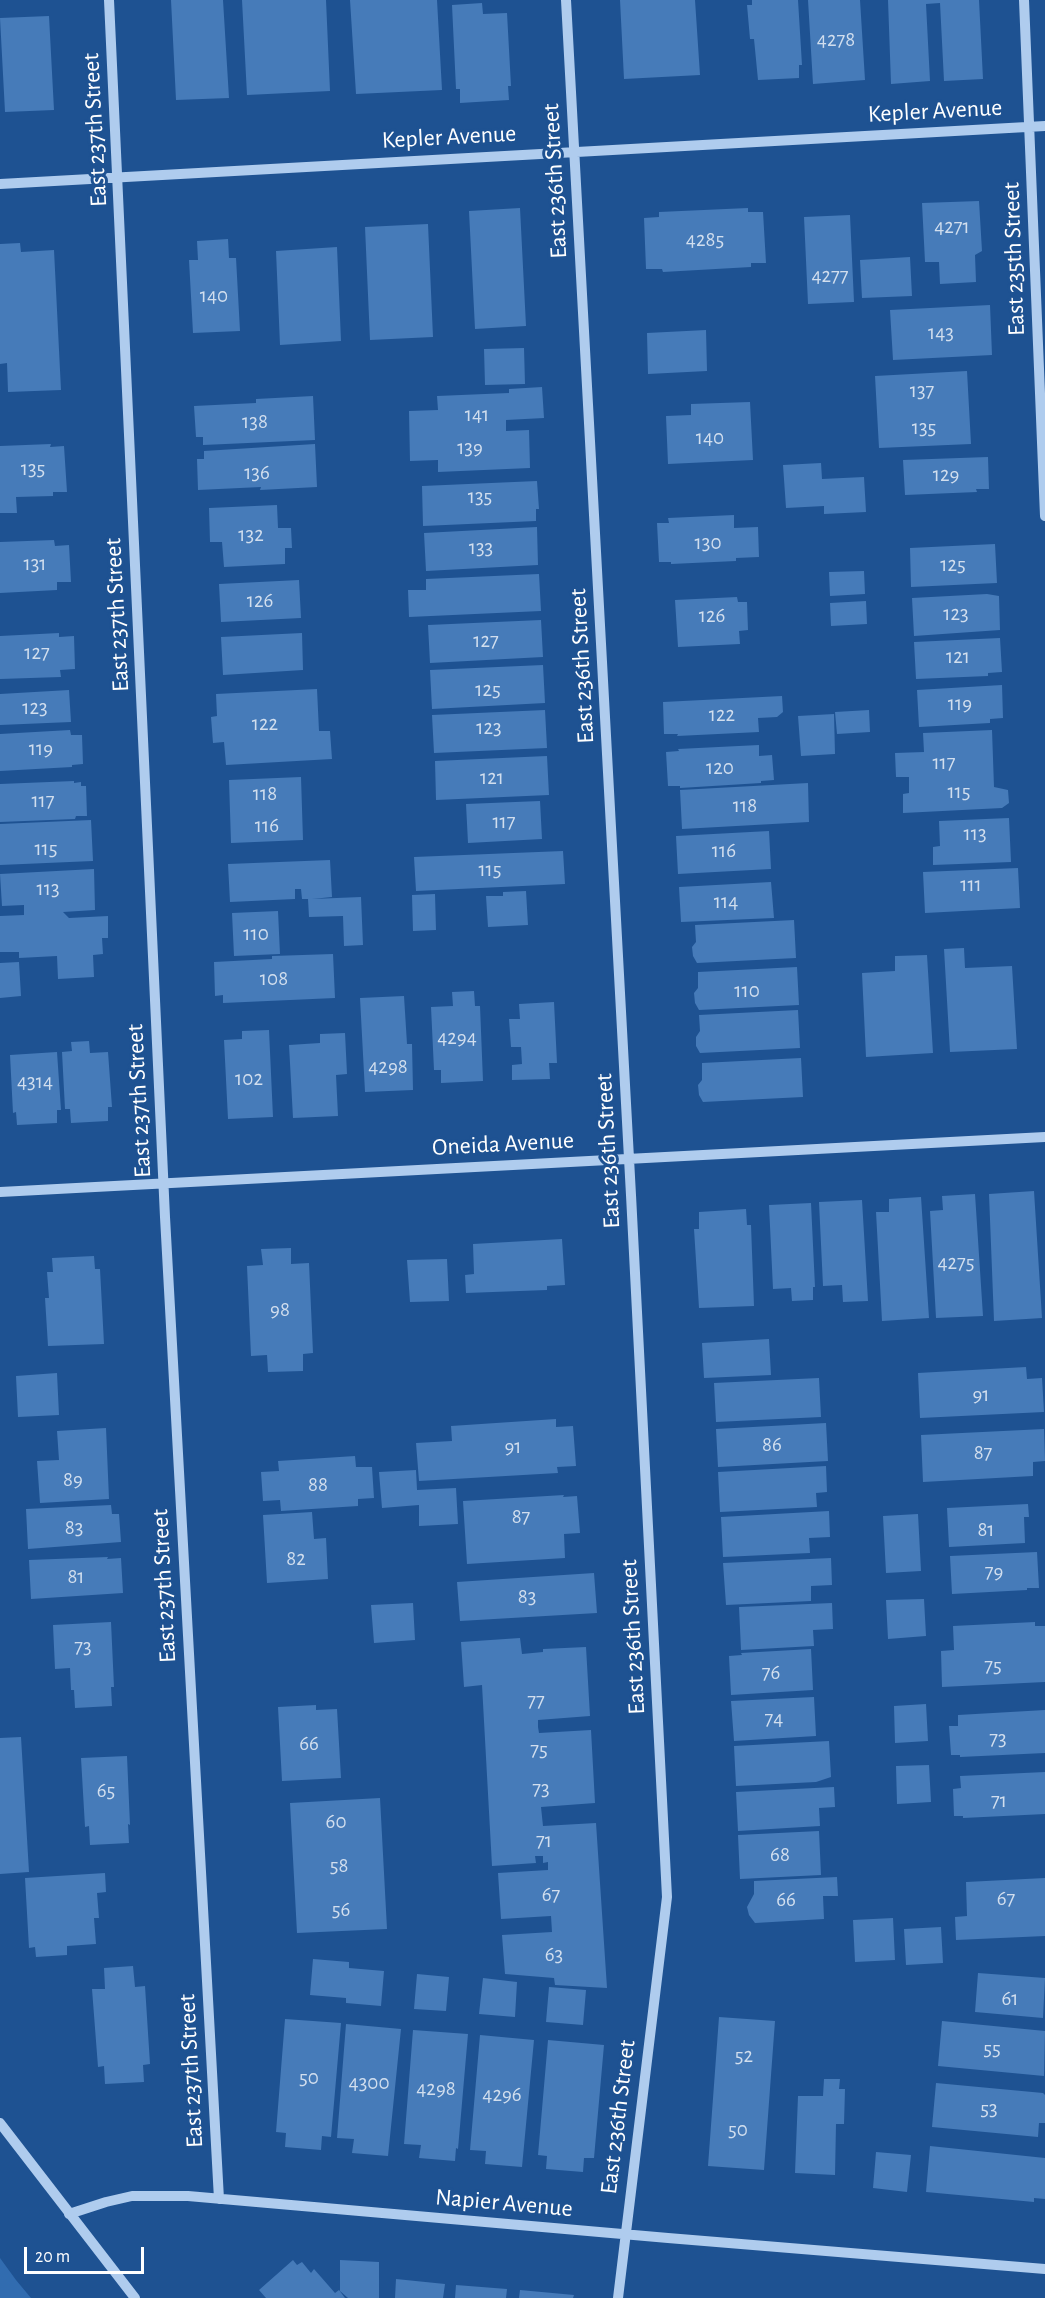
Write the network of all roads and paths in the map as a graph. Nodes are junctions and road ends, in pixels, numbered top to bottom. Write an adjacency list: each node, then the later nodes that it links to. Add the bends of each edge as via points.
1 (109, 0): 7 (street, East 237th Street)
2 (566, 0): 6 (street, East 236th Street)
3 (1024, 0): 5 (street, East 235th Street)
4 (1045, 126): 5 (street, Kepler Avenue)
5 (1030, 127): 6 (street, Kepler Avenue); 9 (street, East 235th Street)
6 (574, 151): 7 (street, Kepler Avenue); 11 (street, East 236th Street)
7 (119, 177): 8 (street, Kepler Avenue); 12 (street, East 237th Street)
8 (0, 184)
9 (1045, 516)
10 (1045, 1137): 11 (street, Oneida Avenue)
11 (629, 1157): 12 (street, Oneida Avenue); 17 (street, East 236th Street, via 667,1897)
12 (164, 1183): 13 (street, Oneida Avenue); 15 (street, East 237th Street)
13 (0, 1192)
14 (0, 2123): 16 (street)
15 (219, 2199): 16 (street, Napier Avenue, via 132,2196); 17 (street, Napier Avenue)
16 (69, 2214): 19 (street)
17 (624, 2235): 18 (street, Napier Avenue); 20 (street, East 236th Street)
18 (1045, 2269)
19 (135, 2298)
20 (618, 2298)

